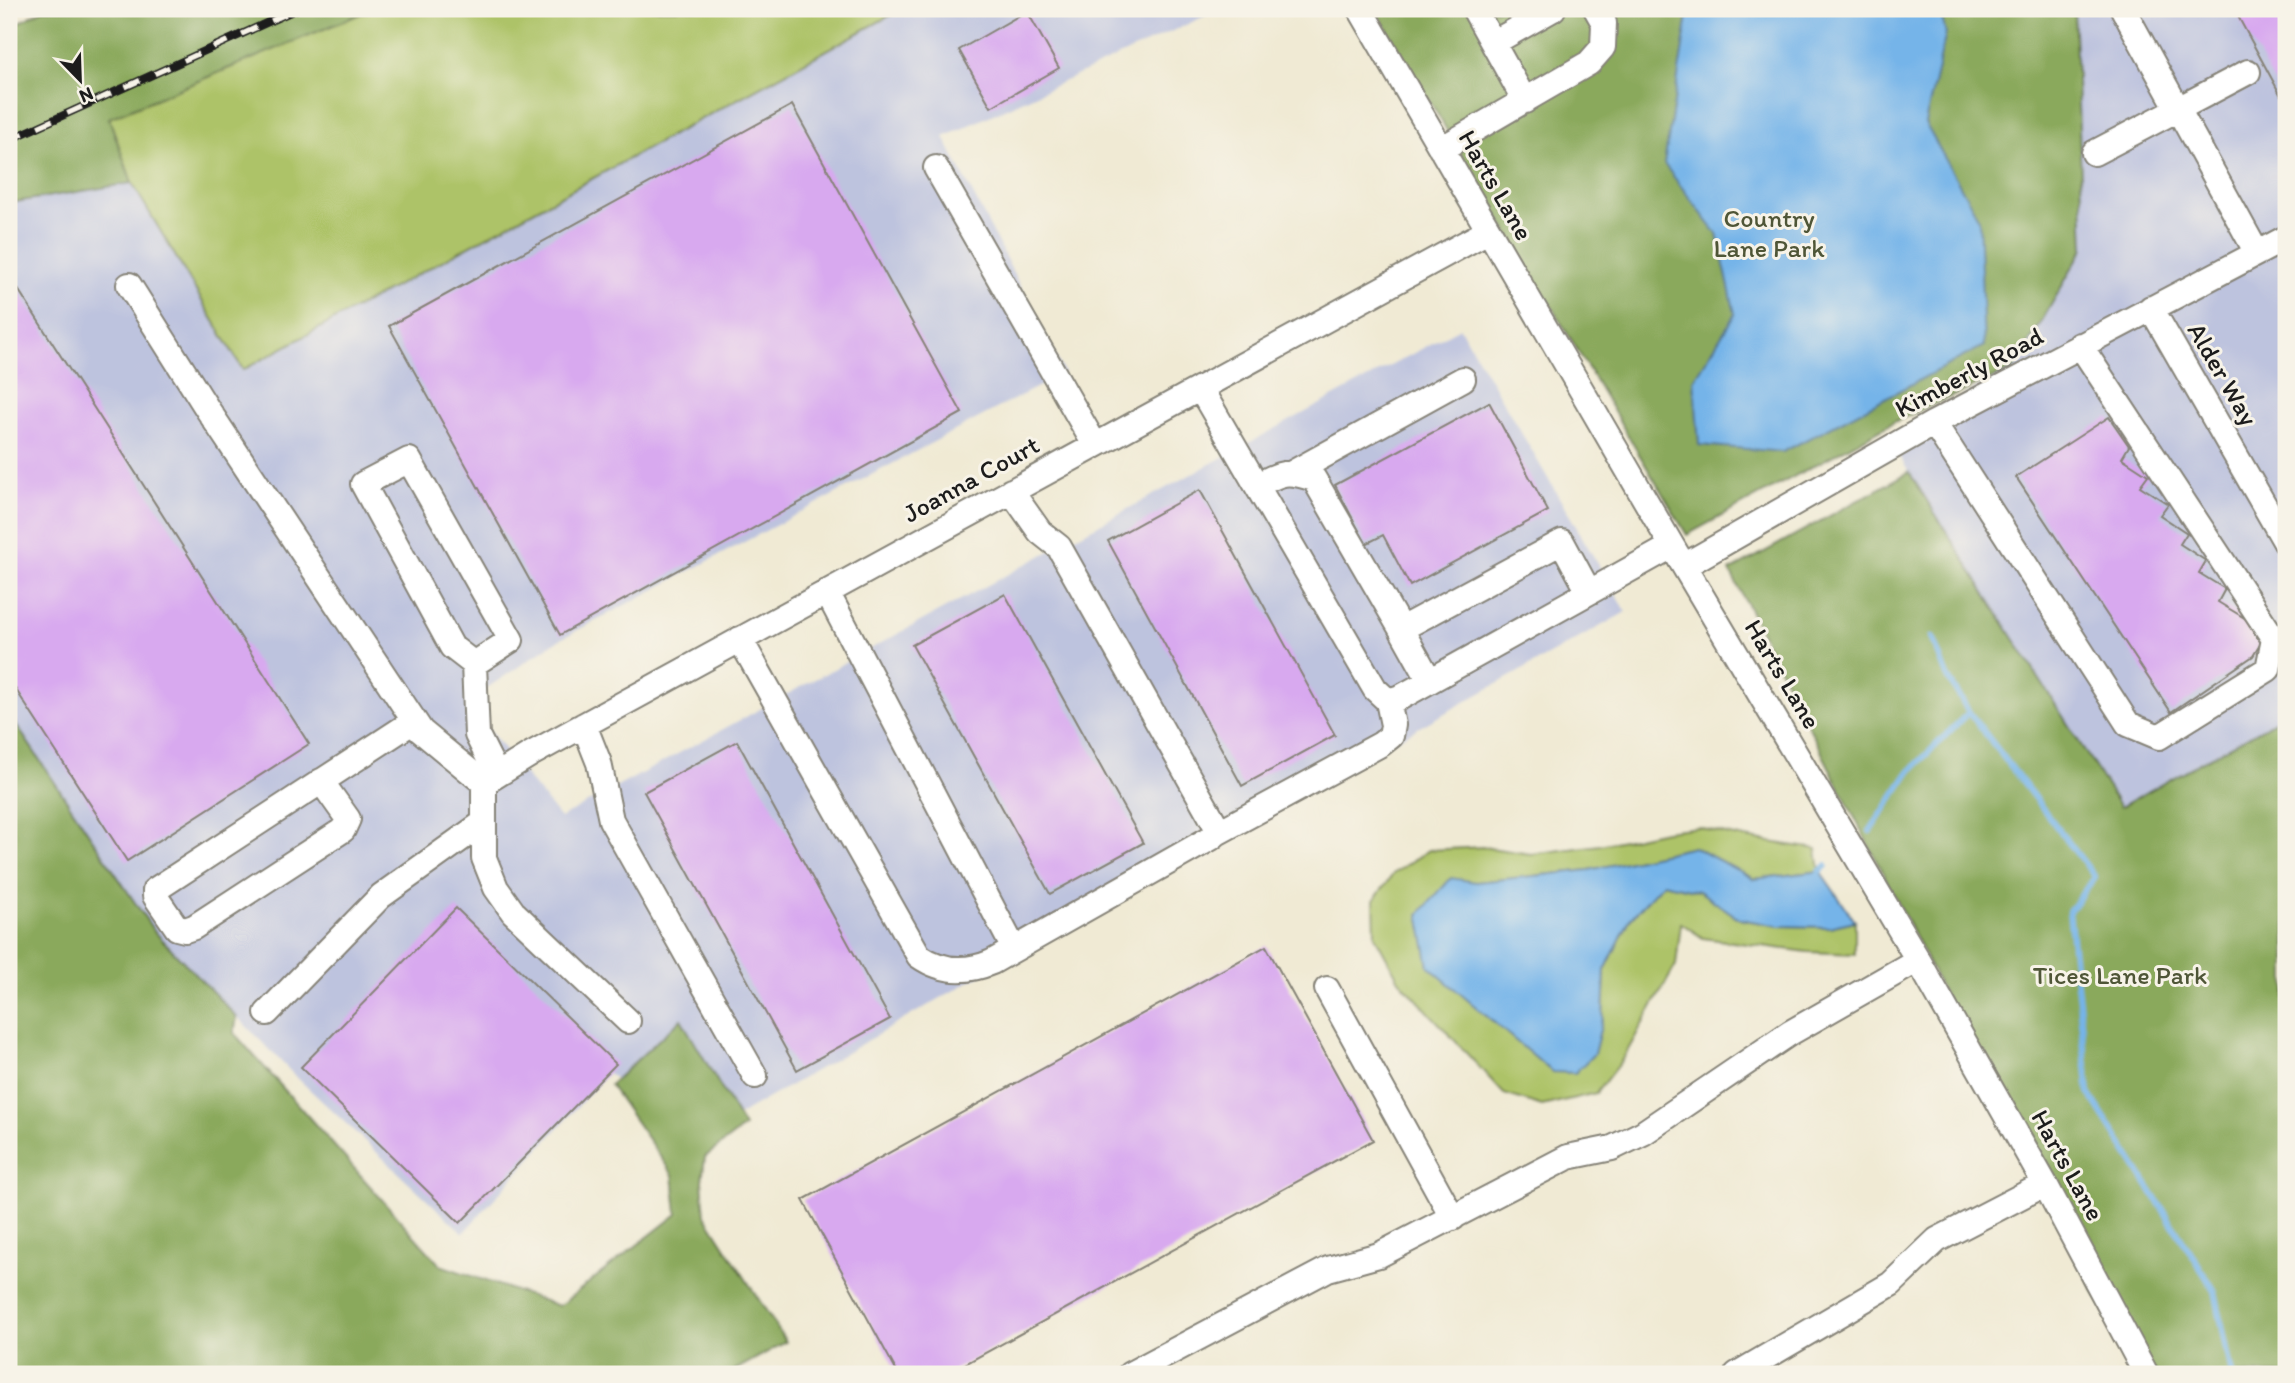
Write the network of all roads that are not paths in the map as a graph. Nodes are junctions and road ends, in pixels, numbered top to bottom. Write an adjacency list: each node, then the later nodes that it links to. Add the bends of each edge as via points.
1 (1360, 9): 10 (street, Harts Lane)
2 (1474, 9): 6 (street)
3 (1553, 9): 6 (street)
4 (1596, 9): 8 (street, via 1604,23 1604,47 1589,63)
5 (2123, 9): 9 (street)
6 (1493, 43): 8 (street)
7 (2248, 72): 9 (street)
8 (1525, 101): 10 (street)
9 (2178, 109): 11 (street); 15 (street)
10 (1441, 149): 13 (street, Harts Lane)
11 (2094, 153)
12 (936, 169): 22 (street)
13 (1488, 231): 20 (street, Joanna Court); 27 (street, Harts Lane)
14 (2286, 238): 15 (street, Kimberly Road)
15 (2257, 253): 17 (street, Kimberly Road)
16 (129, 285): 35 (street)
17 (2151, 308): 18 (street, Kimberly Road); 26 (street, Alder Way)
18 (2080, 345): 21 (street, Kimberly Road); 21 (street, via 2274,639 2268,669 2159,737 2127,724)
19 (1464, 379): 23 (street)
20 (1200, 388): 22 (street, Joanna Court); 24 (street)
21 (1934, 423): 27 (street, Kimberly Road)
22 (1095, 446): 25 (street, Joanna Court)
23 (1294, 472): 24 (street, via 1278,474); 30 (street, via 1314,478)
24 (1257, 486): 34 (street, via 1375,689)
25 (1011, 491): 28 (street, Joanna Court); 40 (street, via 1040,532 1059,547 1216,824)
26 (2286, 543)
27 (1678, 556): 29 (street, Kimberly Road); 42 (street, Harts Lane)
28 (827, 592): 31 (street, Joanna Court); 41 (street)
29 (1589, 592): 30 (street, via 1562,542); 33 (street, Kimberly Road)
30 (1401, 629): 33 (street)
31 (740, 639): 36 (street, Joanna Court); 41 (street, via 919,956 939,968 957,970 984,965)
32 (474, 664): 32 (street, via 511,640 409,460 363,484 452,647); 37 (street, via 477,735)
33 (1430, 681): 34 (street, Kimberly Road)
34 (1388, 701): 40 (street, via 1393,725 1391,736 1381,744)
35 (414, 721): 37 (street, via 421,732); 38 (street)
36 (584, 725): 37 (street, Joanna Court); 46 (street, via 611,820)
37 (490, 779): 39 (street)
38 (321, 781): 38 (street, via 155,890 177,928 194,927 343,830 348,819)
39 (483, 823): 44 (street, via 381,896); 45 (street, via 488,872 513,912)
40 (1217, 834): 41 (street)
41 (1014, 949)
42 (1918, 960): 47 (street, Harts Lane); 48 (street, via 1790,1033 1643,1133 1612,1148 1568,1157)
43 (1327, 989): 48 (street)
44 (267, 1013)
45 (628, 1021)
46 (755, 1076)
47 (2045, 1184): 50 (street, via 1937,1240 1891,1284); 51 (street, Harts Lane)
48 (1453, 1218): 49 (street, via 1379,1255 1328,1269)
49 (1130, 1374)
50 (1737, 1374)
51 (2146, 1374)

